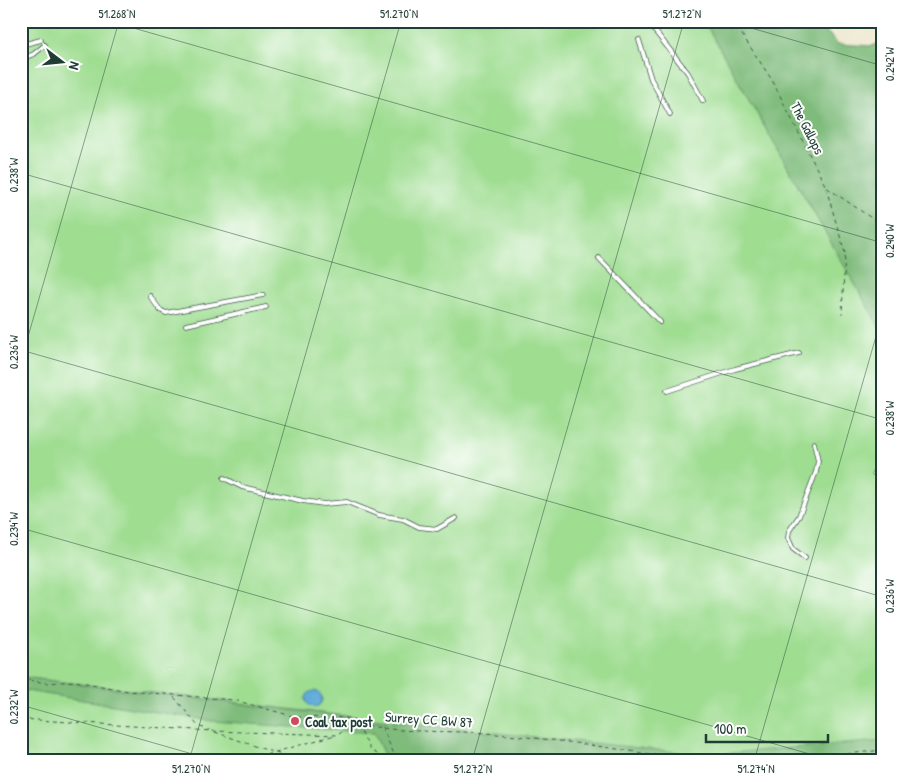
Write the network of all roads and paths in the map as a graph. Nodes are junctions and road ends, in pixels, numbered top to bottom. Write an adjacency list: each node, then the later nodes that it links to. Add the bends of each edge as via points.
1 (647, 21): 8 (lane, via 688,73)
2 (733, 21): 10 (path, The Gallops, via 772,80)
3 (41, 40): 5 (lane)
4 (639, 40): 9 (lane, via 651,79)
5 (21, 45)
6 (46, 45): 7 (lane)
7 (21, 59)
8 (703, 102)
9 (670, 114)
10 (826, 187): 11 (path, The Gallops); 16 (path, via 845,253)
11 (883, 226)
12 (599, 258): 17 (lane)
13 (263, 295): 14 (lane, via 166,313)
14 (150, 296)
15 (266, 307): 18 (lane)
16 (842, 314)
17 (660, 322)
18 (186, 325)
19 (799, 353): 20 (lane)
20 (668, 391)
21 (814, 443): 26 (lane, via 818,461 814,482 788,538 792,550)
22 (883, 459): 23 (lane)
23 (874, 474)
24 (224, 478): 25 (lane, via 242,487 303,501 324,504 347,502 379,516 403,520 419,527 437,529)
25 (456, 518)
26 (805, 558)
27 (21, 679): 28 (path, Surrey CC BW 87, via 47,683 76,681)
28 (174, 697): 30 (path, Surrey CC BW 87, via 234,700 296,717 349,718); 32 (path, via 198,726)
29 (21, 719): 32 (path)
30 (356, 722): 31 (path, Surrey CC BW 87); 33 (path); 38 (path, via 370,750)
31 (382, 726): 39 (path); 40 (path, Surrey CC BW 87, via 582,744)
32 (212, 731): 33 (path); 35 (path)
33 (338, 734): 35 (path)
34 (883, 750): 41 (path)
35 (275, 753): 36 (path); 37 (path)
36 (244, 761)
37 (304, 761)
38 (387, 761)
39 (397, 761)
40 (690, 761)
41 (784, 761)

